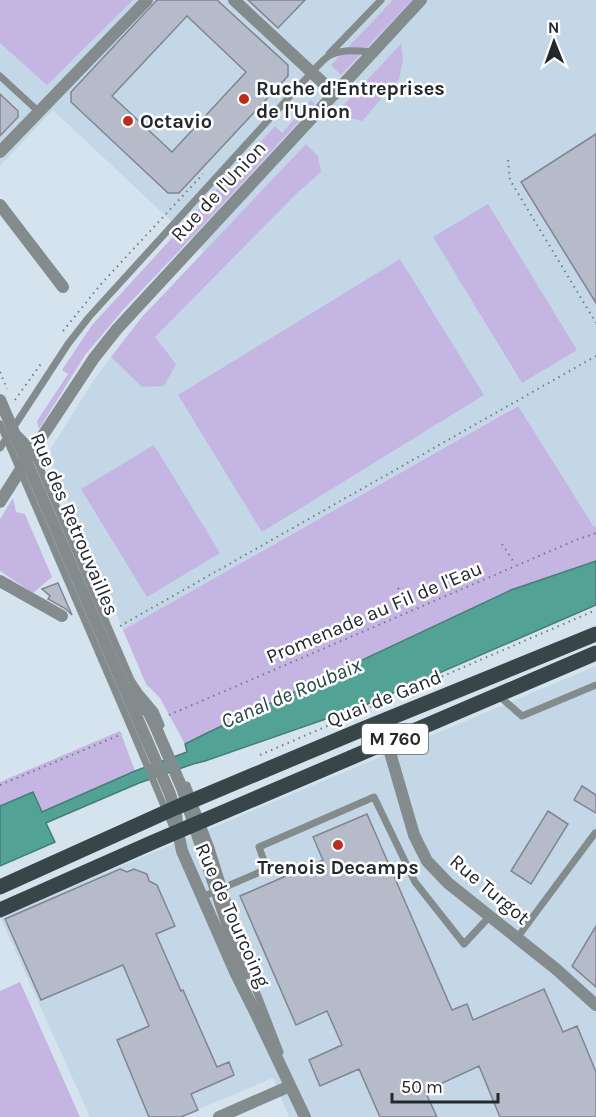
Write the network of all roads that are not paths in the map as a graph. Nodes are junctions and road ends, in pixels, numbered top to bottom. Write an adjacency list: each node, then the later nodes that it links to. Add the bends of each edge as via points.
1 (147, 0): 10 (street)
2 (234, 0): 7 (street)
3 (381, 0): 6 (lane)
4 (422, 0): 5 (street, Rue de l'Union)
5 (373, 52): 6 (lane, via 342,52); 9 (street, Rue de l'Union)
6 (326, 58): 7 (lane)
7 (312, 72): 9 (street); 16 (lane, via 89,317)
8 (0, 75): 10 (lane)
9 (335, 94): 18 (street, Rue de l'Union, via 117,329)
10 (39, 112): 11 (street)
11 (0, 152)
12 (0, 205): 13 (street)
13 (63, 286)
14 (4, 396): 16 (street, Rue des Retrouvailles)
15 (0, 424): 16 (lane)
16 (10, 434): 17 (lane); 18 (street, Rue des Retrouvailles)
17 (0, 448)
18 (26, 461): 19 (street, Rue de l'Union); 24 (street, Rue des Retrouvailles); 27 (lane, via 131,680 155,711); 28 (lane)
19 (0, 502)
20 (0, 581): 21 (street)
21 (62, 616)
22 (596, 634): 31 (main road, Quai de Gand / M 760)
23 (596, 653): 26 (main road, Quai de Gand / M 760)
24 (114, 663): 27 (street, Rue des Retrouvailles); 28 (street, Rue des Retrouvailles)
25 (596, 685): 26 (lane, via 522,716)
26 (498, 695): 29 (main road, Quai de Gand / M 760)
27 (160, 730): 30 (street, Rue des Retrouvailles)
28 (137, 734): 31 (street, Rue des Retrouvailles)
29 (387, 742): 32 (main road, Quai de Gand / M 760); 39 (street, Rue Turgot, via 414,835 427,861)
30 (184, 787): 31 (street, Rue de Tourcoing)
31 (176, 802): 32 (street, Rue de Tourcoing); 33 (street, Rue de Tourcoing); 35 (main road, M 760)
32 (198, 823): 33 (main road, M 760); 36 (street, Rue de Tourcoing)
33 (177, 832): 37 (street, Rue de Tourcoing); 38 (main road, M 760)
34 (595, 833): 40 (lane)
35 (0, 887)
36 (220, 889): 37 (lane); 39 (lane, via 267,869 259,847 374,797 415,882 464,944); 42 (street, Rue de Tourcoing); 44 (lane)
37 (202, 897): 42 (street, Rue de Tourcoing)
38 (0, 910)
39 (490, 916): 40 (street, Rue Turgot)
40 (517, 938): 41 (street, Rue Turgot)
41 (596, 1005)
42 (257, 1016): 43 (street, Rue de Tourcoing)
43 (290, 1086): 44 (street, Rue de Tourcoing); 45 (street)
44 (303, 1112)
45 (219, 1117)

